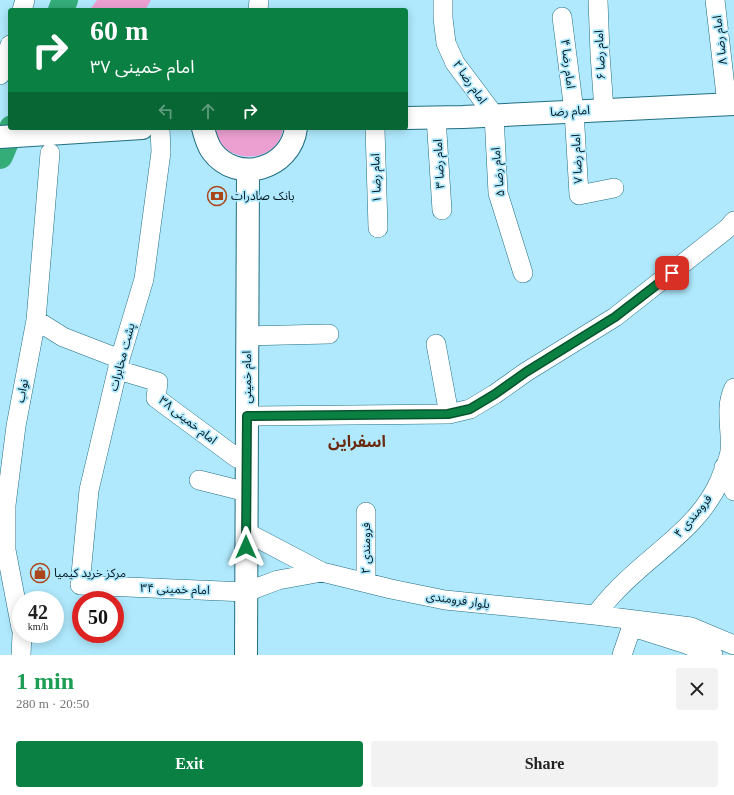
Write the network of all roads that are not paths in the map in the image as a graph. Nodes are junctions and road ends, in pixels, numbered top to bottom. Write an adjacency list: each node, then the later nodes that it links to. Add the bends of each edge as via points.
1 (444, 0): 10 (street, امام رضا ۲, via 446,43 452,57)
2 (598, 0): 8 (street, امام رضا ۶)
3 (715, 0): 7 (street, امام رضا ۸)
4 (562, 17): 9 (street, امام رضا ۴)
5 (8, 51): 6 (street)
6 (0, 75)
7 (731, 104): 8 (main road, امام رضا)
8 (604, 110): 9 (main road, امام رضا)
9 (574, 111): 10 (main road, امام رضا); 21 (street, امام رضا ۷, via 579,194)
10 (494, 115): 11 (main road, امام رضا); 25 (street, امام رضا ۵, via 498,194)
11 (436, 117): 12 (main road, امام رضا); 22 (street, امام رضا ۳)
12 (408, 118)
13 (106, 130): 18 (main road)
14 (160, 130): 30 (street, پشت مخابرات, via 161,152 144,279)
15 (203, 130): 20 (main road, via 212,151 222,161)
16 (296, 130): 20 (main road, via 288,150 277,161 263,168)
17 (375, 130): 24 (street, امام رضا ۱)
18 (0, 136)
19 (50, 153): 26 (street, نواب)
20 (248, 170): 28 (main road, امام خمینی)
21 (614, 188)
22 (442, 210)
23 (734, 221): 32 (street, via 615,317 470,409)
24 (378, 228)
25 (523, 273)
26 (36, 320): 30 (street, via 63,337); 44 (street, نواب, via 16,426 6,505 6,550)
27 (329, 334): 28 (street)
28 (248, 336): 33 (main road, امام خمینی)
29 (436, 344): 32 (street)
30 (119, 364): 34 (street, امام خمینی ۳۸, via 158,382 156,398 237,458); 43 (street, پشت مخابرات, via 89,490)
31 (734, 388): 35 (street, فرومندی ۴, via 728,414 730,452)
32 (448, 414): 33 (street)
33 (247, 416): 34 (main road, امام خمینی)
34 (247, 458): 38 (main road, امام خمینی)
35 (724, 467): 37 (street); 46 (street, فرومندی ۴, via 706,504 683,531 615,592)
36 (199, 480): 38 (street)
37 (734, 491)
38 (247, 492): 40 (main road, امام خمینی)
39 (366, 512): 42 (street, فرومندی ۲)
40 (246, 532): 41 (street); 45 (main road, امام خمینی)
41 (322, 572): 42 (street, بلوار فرومندی); 45 (street, via 278,580)
42 (366, 583): 46 (street, بلوار فرومندی, via 445,600)
43 (80, 585): 45 (street, امام خمینی ۳۴)
44 (14, 591)
45 (246, 592): 51 (main road, امام خمینی)
46 (595, 615): 47 (street, بلوار فرومندی)
47 (633, 623): 49 (street, بلوار فرومندی, via 691,627); 52 (street); 53 (street, بلوار فرومندی)
48 (22, 643): 50 (street)
49 (734, 645)
50 (21, 655)
51 (246, 655)
52 (622, 655)
53 (713, 655)

